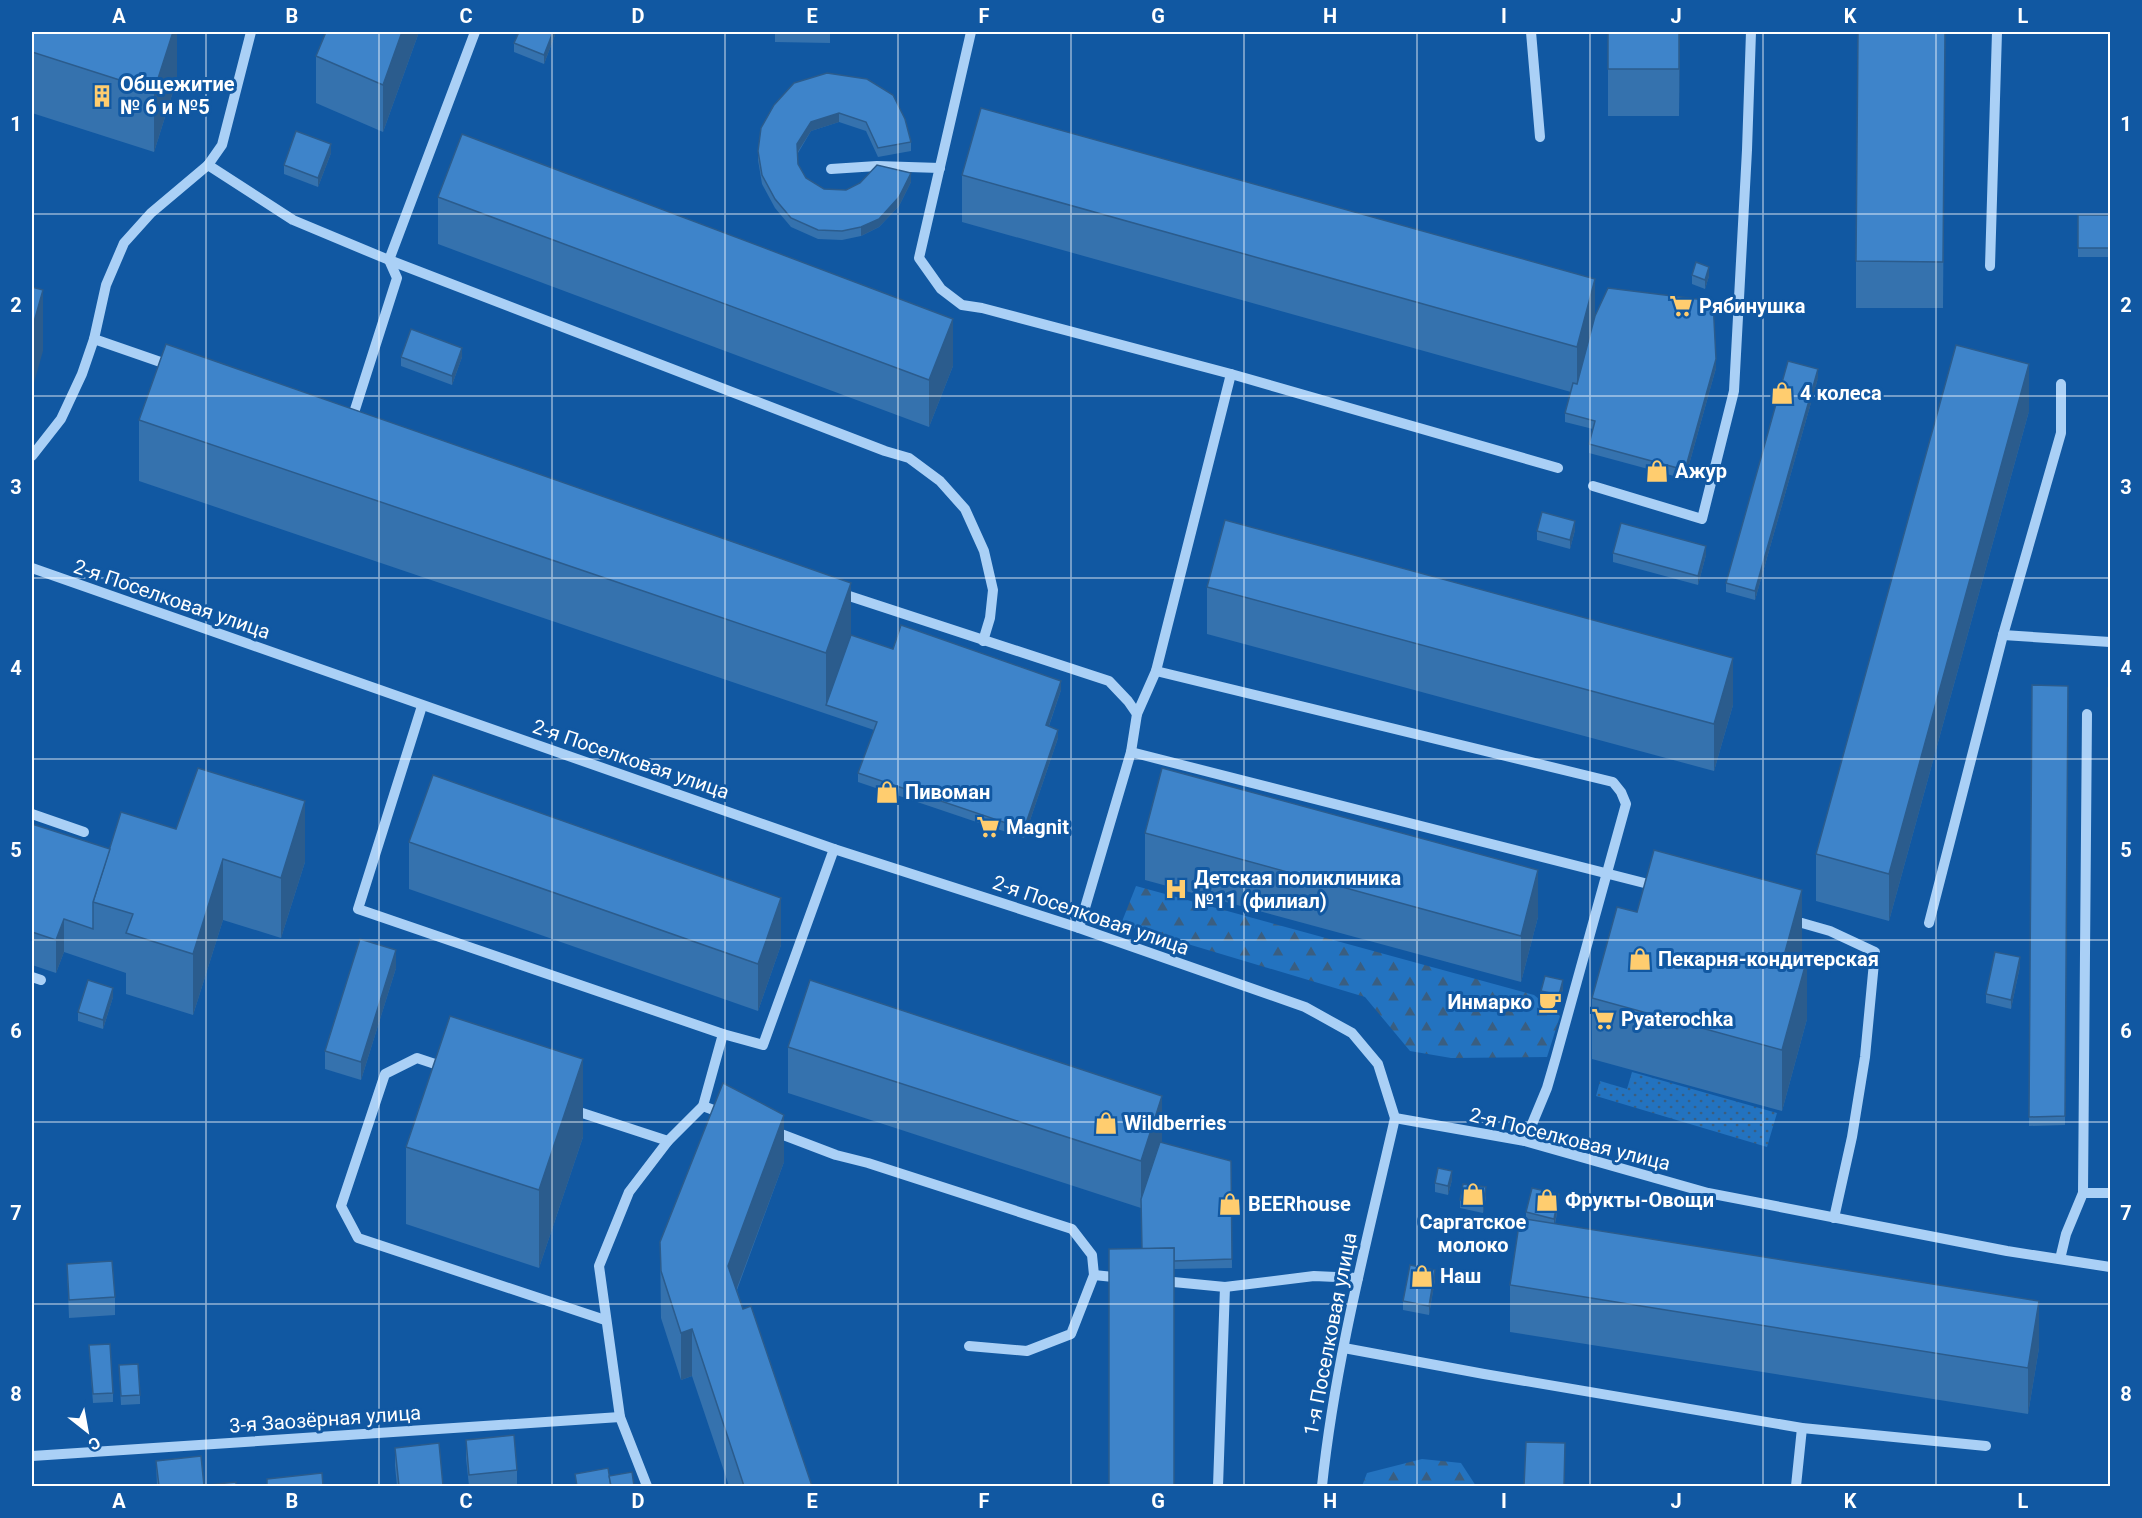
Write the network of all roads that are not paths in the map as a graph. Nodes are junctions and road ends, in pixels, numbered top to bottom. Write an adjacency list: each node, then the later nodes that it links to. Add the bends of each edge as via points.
1 (251, 32): 8 (street, via 222,145)
2 (475, 32): 11 (street)
3 (971, 32): 9 (street)
4 (1531, 32): 7 (street)
5 (1750, 32): 22 (street, via 1734,391 1702,519)
6 (1997, 32): 12 (street)
7 (1540, 137)
8 (208, 165): 11 (street, via 293,220); 13 (street, via 151,213 124,243 106,285)
9 (940, 168): 10 (street); 15 (street, via 919,258 941,289 962,304)
10 (831, 169)
11 (390, 260): 18 (street, via 397,278); 26 (street, via 909,458 940,481 965,509 984,551 993,590)
12 (1990, 266)
13 (94, 339): 14 (street); 20 (street, via 61,419)
14 (183, 370)
15 (1232, 374): 21 (street); 28 (street)
16 (2061, 384): 25 (street, via 2061,433)
17 (338, 425): 18 (street)
18 (349, 429): 19 (street)
19 (360, 432)
20 (32, 456)
21 (1558, 468)
22 (1593, 486)
23 (32, 571): 29 (street, 2-я Поселковая улица)
24 (825, 588): 26 (street)
25 (2003, 635): 27 (street); 39 (street)
26 (983, 641): 30 (street, via 1109,681)
27 (2110, 642)
28 (1156, 671): 30 (street); 36 (street, via 1613,782 1626,804)
29 (422, 706): 35 (street, 2-я Поселковая улица); 41 (street, via 358,909)
30 (1137, 714): 32 (street)
31 (2088, 714): 50 (street)
32 (1131, 752): 36 (street); 40 (street)
33 (32, 814): 34 (street)
34 (84, 832)
35 (834, 849): 40 (street, 2-я Поселковая улица); 41 (street, via 763,1045)
36 (1607, 873): 37 (street); 49 (street, via 1547,1088)
37 (1672, 890)
38 (1773, 916): 52 (street, via 1830,931 1875,952 1865,1057)
39 (1929, 923)
40 (1079, 928): 46 (street, 2-я Поселковая улица, via 1305,1007 1352,1033 1378,1064)
41 (723, 1034): 44 (street)
42 (461, 1073): 60 (street, via 417,1058 385,1074 341,1206 358,1238)
43 (559, 1105): 48 (street)
44 (703, 1106): 45 (street); 48 (street)
45 (736, 1118)
46 (1395, 1118): 49 (street, 2-я Поселковая улица); 57 (street, 1-я Поселковая улица)
47 (758, 1126): 55 (street, via 836,1155 1072,1228 1092,1255)
48 (668, 1141): 60 (street, via 629,1192 599,1266)
49 (1525, 1142): 52 (street, 2-я Поселковая улица, via 1708,1193)
50 (2083, 1192): 51 (street); 53 (street)
51 (2110, 1193)
52 (1834, 1218): 53 (street, 2-я Поселковая улица)
53 (2060, 1259): 54 (street, 2-я Поселковая улица)
54 (2110, 1267)
55 (1094, 1275): 56 (street); 61 (street, via 1071,1334 1027,1352)
56 (1129, 1278)
57 (1358, 1278): 59 (street, via 1314,1276); 62 (street, 1-я Поселковая улица)
58 (1153, 1280): 59 (street)
59 (1225, 1287): 68 (street)
60 (605, 1320): 63 (street)
61 (969, 1346)
62 (1344, 1348): 64 (street); 69 (street, 1-я Поселковая улица)
63 (620, 1417): 66 (street, 3-я Заозёрная улица); 67 (street)
64 (1802, 1428): 65 (street); 70 (street)
65 (1986, 1446)
66 (32, 1456)
67 (647, 1486)
68 (1218, 1486)
69 (1322, 1486)
70 (1796, 1486)

